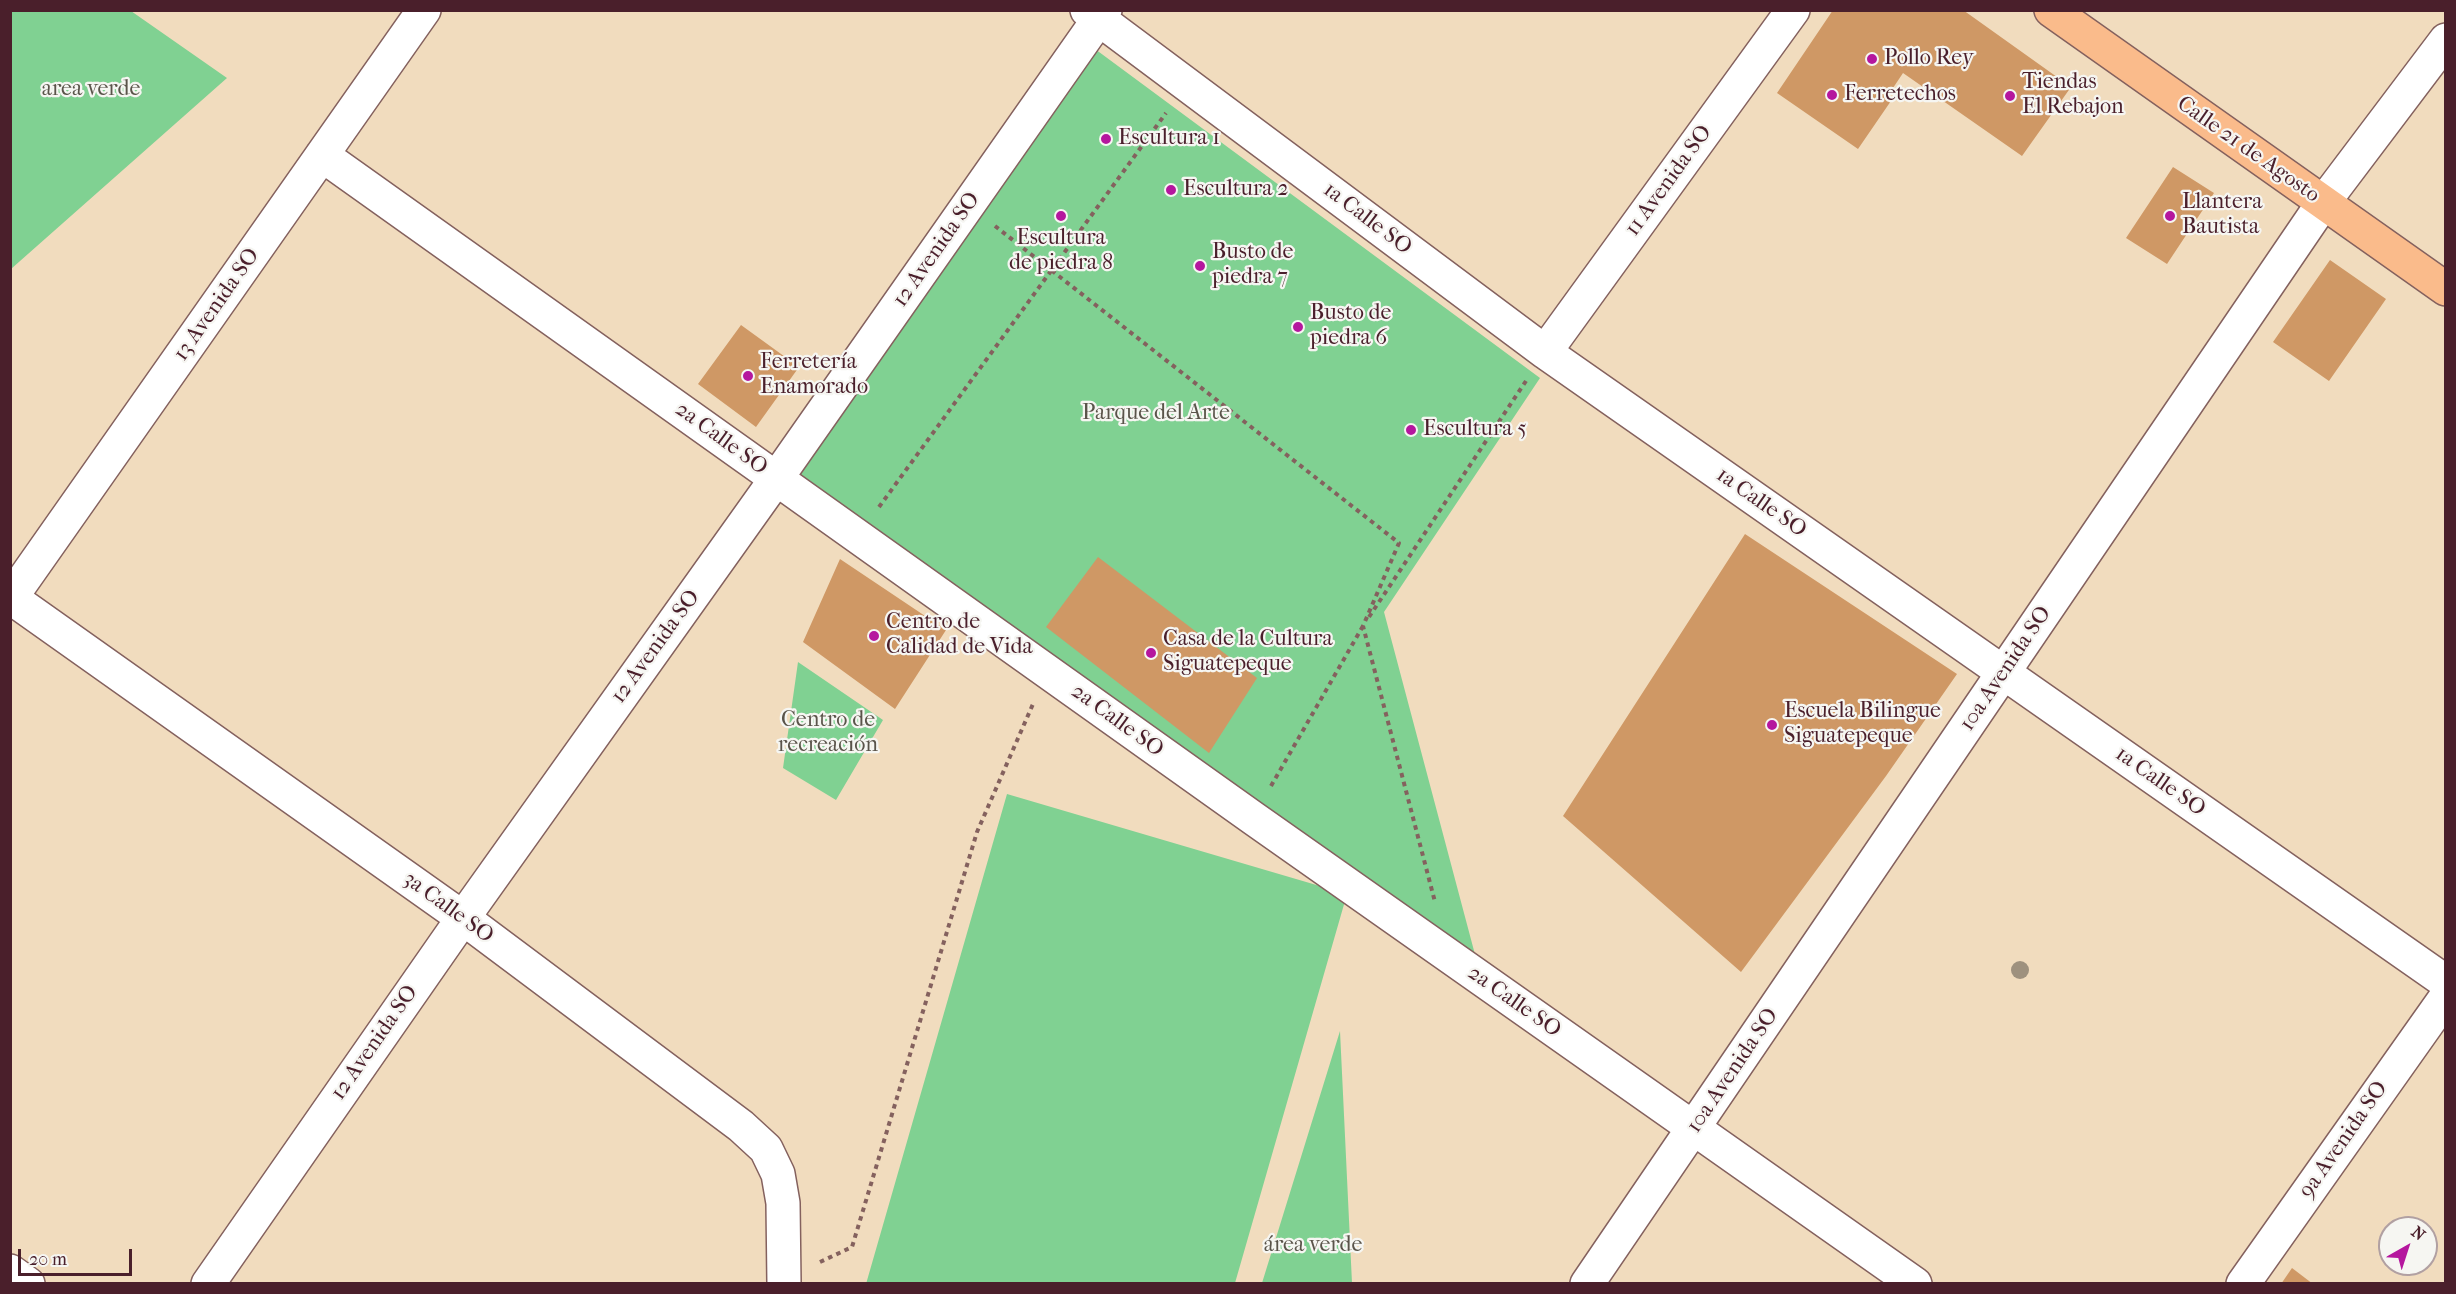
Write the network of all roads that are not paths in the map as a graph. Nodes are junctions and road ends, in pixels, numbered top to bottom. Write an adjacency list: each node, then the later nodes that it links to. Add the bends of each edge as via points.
1 (423, 10): 6 (street, 13 Avenida SO)
2 (1792, 10): 9 (street, 11 Avenida SO)
3 (2051, 10): 7 (main road, Calle 21 de Agosto)
4 (1097, 13): 9 (street, 1a Calle SO, via 1186,85); 10 (street, 12 Avenida SO, via 969,205)
5 (2445, 40): 7 (street, 10a Avenida SO)
6 (322, 155): 10 (street, 2a Calle SO); 11 (street, 13 Avenida SO)
7 (2323, 203): 8 (main road, Calle 21 de Agosto); 12 (street, 10a Avenida SO)
8 (2445, 289)
9 (1545, 352): 12 (street, 1a Calle SO)
10 (776, 479): 13 (street, 12 Avenida SO); 16 (street, 2a Calle SO)
11 (11, 598): 13 (street, 3a Calle SO)
12 (2004, 672): 14 (street, 1a Calle SO); 16 (street, 10a Avenida SO)
13 (463, 918): 18 (street, 3a Calle SO, via 741,1126 766,1149 778,1174 783,1203); 20 (street, 12 Avenida SO)
14 (2445, 982)
15 (2445, 997): 23 (street, 9a Avenida SO)
16 (1693, 1128): 21 (street, 10a Avenida SO); 22 (street, 2a Calle SO)
17 (10, 1271): 19 (street)
18 (784, 1281)
19 (28, 1284)
20 (208, 1284)
21 (1587, 1284)
22 (1915, 1284)
23 (2243, 1284)

